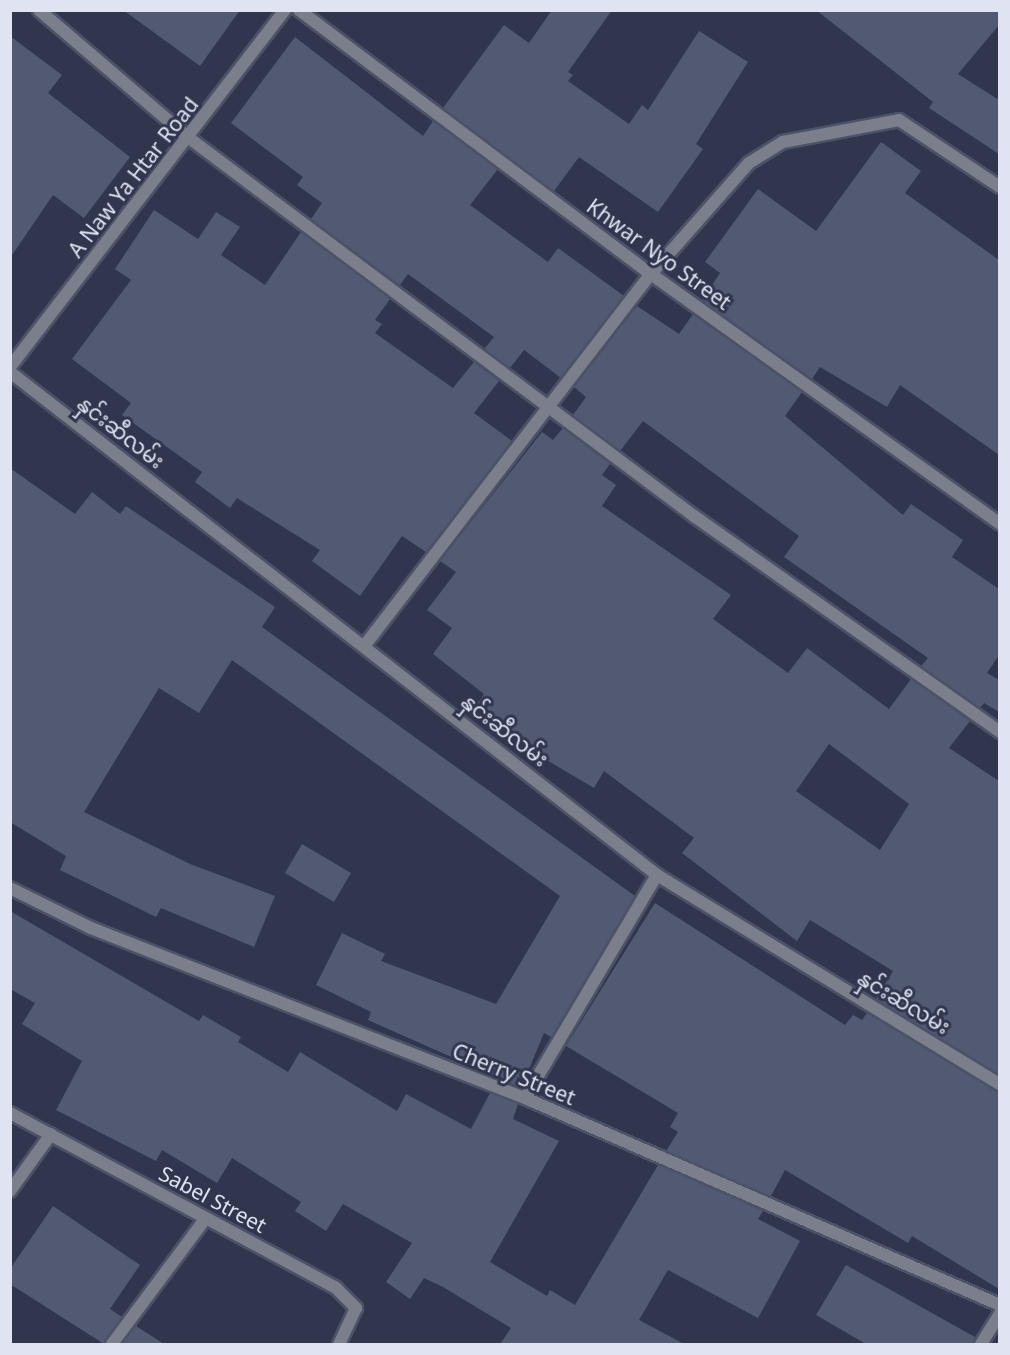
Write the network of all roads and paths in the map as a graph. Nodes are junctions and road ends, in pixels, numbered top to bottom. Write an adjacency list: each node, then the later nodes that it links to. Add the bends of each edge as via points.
1 (39, 10): 4 (street)
2 (285, 10): 4 (street, A Naw Ya Htar Road)
3 (299, 10): 6 (street, Khwar Nyo Street)
4 (189, 138): 7 (street, A Naw Ya Htar Road); 9 (street)
5 (999, 188): 6 (street, via 899,120 783,142 749,164)
6 (651, 274): 9 (street); 10 (street, Khwar Nyo Street)
7 (10, 367)
8 (10, 372): 11 (street, နှင်းဆီလမ်း)
9 (551, 406): 11 (street); 12 (street, via 694,516)
10 (999, 524)
11 (365, 645): 13 (street, နှင်းဆီလမ်း)
12 (999, 732)
13 (657, 875): 15 (street, နှင်းဆီလမ်း); 16 (street)
14 (10, 888): 16 (street, Cherry Street, via 91,928)
15 (999, 1084)
16 (525, 1098): 21 (street, Cherry Street)
17 (10, 1113): 18 (street, Sabel Street)
18 (51, 1134): 19 (street); 20 (street, Sabel Street)
19 (10, 1191)
20 (206, 1218): 23 (street); 24 (street, Sabel Street, via 335,1287 356,1308)
21 (999, 1305)
22 (999, 1313): 25 (street)
23 (112, 1344)
24 (339, 1344)
25 (981, 1344)

